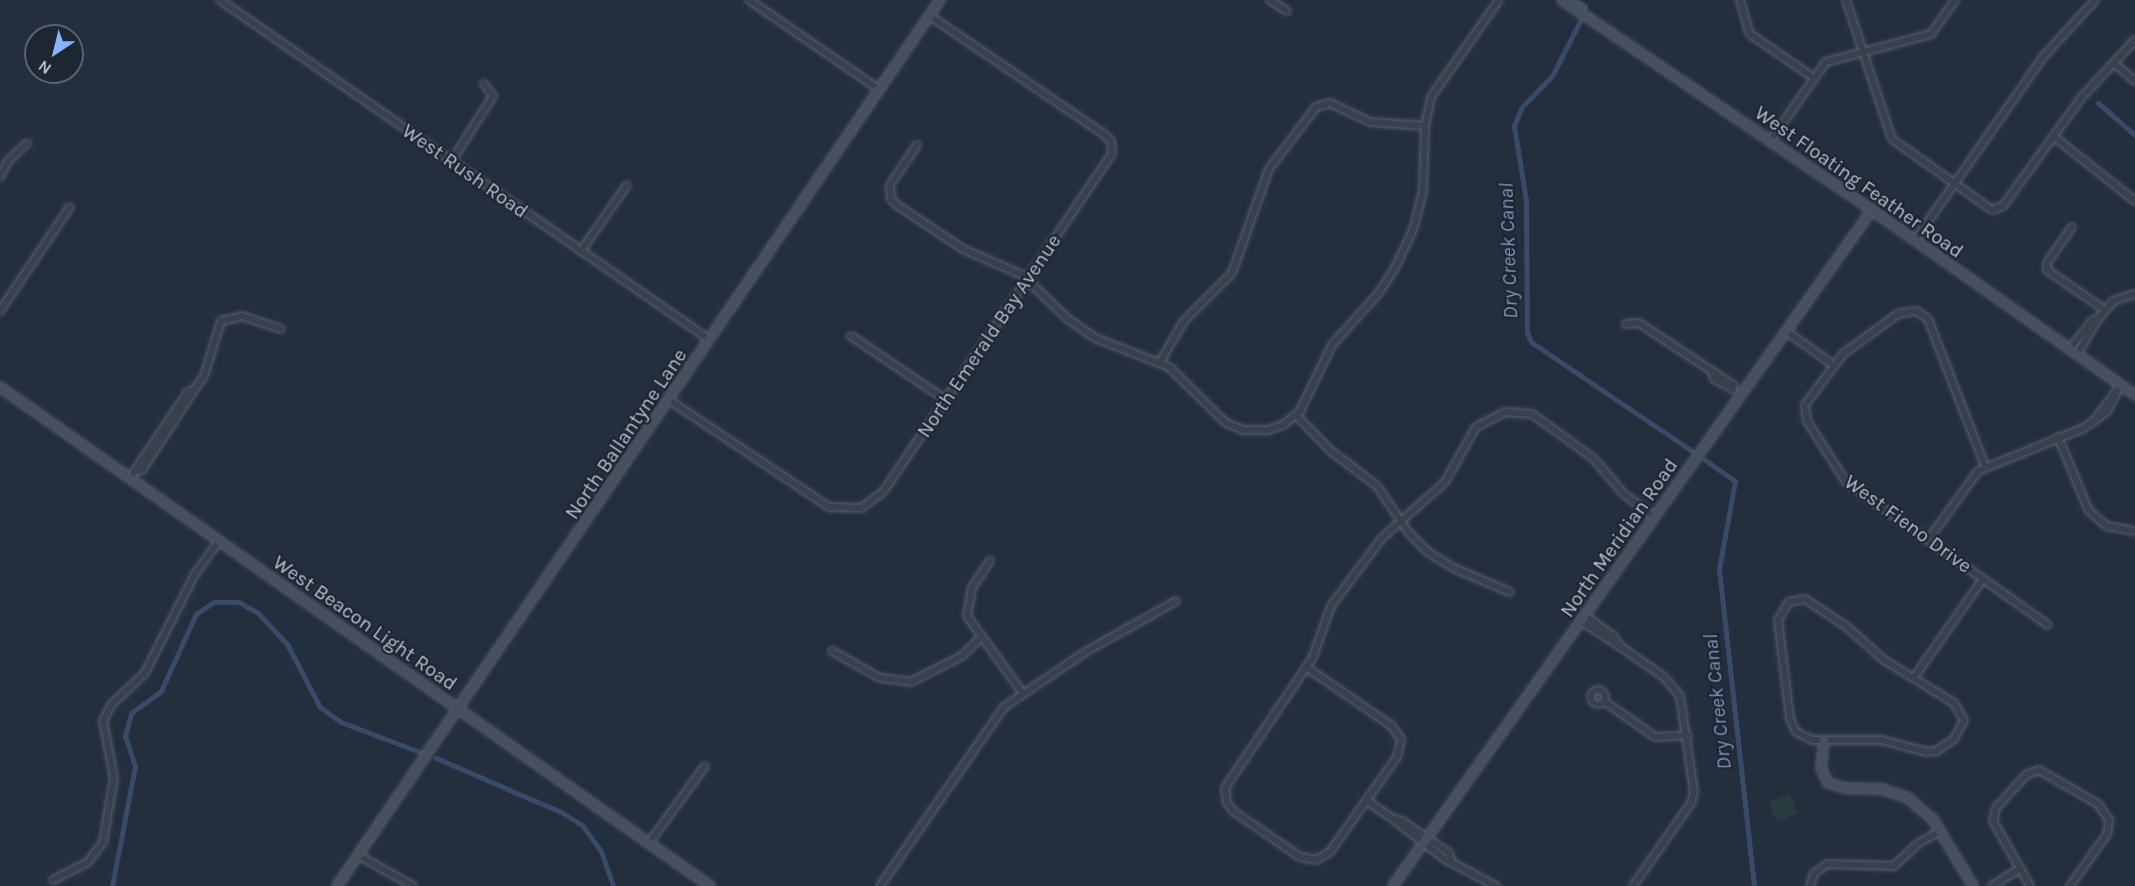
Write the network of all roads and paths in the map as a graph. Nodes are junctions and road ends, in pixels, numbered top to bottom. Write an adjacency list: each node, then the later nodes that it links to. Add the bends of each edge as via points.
1 (220, 0): 25 (street, West Rush Road)
2 (749, 0): 19 (street)
3 (940, 0): 12 (street, North Ballantyne Lane)
4 (1270, 0): 11 (street)
5 (1499, 0): 20 (street, via 1437,84)
6 (1562, 0): 22 (street, West Floating Feather Road)
7 (1740, 0): 16 (street, via 1750,34)
8 (1846, 0): 14 (street)
9 (1955, 0): 14 (street, via 1931,34)
10 (2095, 0): 27 (street, via 2043,57)
11 (1287, 11)
12 (930, 16): 19 (street, North Ballantyne Lane); 35 (street, North Emerald Bay Avenue, via 1105,135 1112,148 1109,159)
13 (2135, 40): 15 (street)
14 (1862, 51): 16 (street, via 1831,58); 27 (street, via 1892,140)
15 (2115, 64): 17 (street); 21 (street, via 2082,97)
16 (1814, 78): 22 (street)
17 (2135, 81)
18 (484, 84): 25 (street, via 493,96)
19 (880, 90): 43 (street, North Ballantyne Lane)
20 (1425, 126): 45 (street, via 1370,122 1330,104 1316,107 1269,170 1232,273 1184,321); 53 (street, via 1423,191 1405,248 1378,294 1332,345)
21 (2053, 136): 27 (street, via 2003,206 1996,210 1988,209); 29 (street)
22 (1770, 141): 31 (street, West Floating Feather Road)
23 (27, 143): 26 (street, via 8,161)
24 (917, 145): 35 (street, via 890,185 891,199 963,249)
25 (451, 162): 34 (street, West Rush Road)
26 (0, 177)
27 (1954, 184): 33 (street)
28 (627, 185): 34 (street)
29 (2135, 201)
30 (70, 207): 38 (street)
31 (1872, 210): 33 (street, West Floating Feather Road); 41 (street, North Meridian Road)
32 (2072, 227): 37 (street, via 2046,267)
33 (1915, 240): 44 (street, West Floating Feather Road)
34 (581, 251): 43 (street, West Rush Road)
35 (1028, 279): 45 (street, via 1083,330 1107,344); 52 (street, North Emerald Bay Avenue)
36 (2135, 294): 37 (street, via 2113,301)
37 (2105, 310): 44 (street, via 2093,320)
38 (0, 311)
39 (1626, 324): 49 (street, via 1639,323)
40 (281, 329): 56 (street, via 242,316 221,321 204,376 142,470)
41 (1786, 331): 46 (street); 49 (street, North Meridian Road)
42 (852, 336): 52 (street)
43 (710, 340): 51 (street, North Ballantyne Lane)
44 (2074, 351): 47 (street, West Floating Feather Road)
45 (1160, 362): 53 (street, via 1177,373 1218,417 1235,427 1268,430)
46 (1832, 364): 55 (street, via 1898,314 1916,311 1928,319); 60 (street, West Fieno Drive, via 1805,405 1807,421 1842,477)
47 (2121, 385): 50 (street, West Floating Feather Road); 54 (street, via 2107,411 2084,428)
48 (0, 387): 56 (street, West Beacon Light Road)
49 (1737, 392): 57 (street, North Meridian Road)
50 (2135, 395)
51 (669, 400): 52 (street, North Emerald Bay Avenue, via 822,504 851,510 867,505 883,492); 74 (street, North Ballantyne Lane)
52 (946, 400)
53 (1296, 415): 58 (street, via 1332,451 1377,486)
54 (2058, 437): 55 (street); 59 (street, via 2089,511 2107,525)
55 (1986, 466): 60 (street, via 1972,478)
56 (132, 474): 61 (street, West Beacon Light Road)
57 (1654, 517): 58 (street, via 1624,494 1593,458 1532,414 1511,411 1492,416 1476,428 1445,482); 66 (street, North Meridian Road)
58 (1400, 522): 64 (street, via 1437,559); 70 (street, via 1378,543 1331,606)
59 (2135, 531)
60 (1928, 540): 63 (street, West Fieno Drive)
61 (219, 541): 74 (street, West Beacon Light Road); 84 (street, via 195,574 145,673 112,704 102,721 114,778 103,842 88,862)
62 (990, 561): 68 (street, via 972,588 967,609 969,622)
63 (1983, 579): 67 (street, West Fieno Drive); 71 (street)
64 (1510, 592)
65 (1176, 601): 72 (street)
66 (1583, 618): 75 (street, via 1613,636 1621,647 1675,689 1683,704); 80 (street, North Meridian Road)
67 (2048, 625)
68 (981, 637): 69 (street, via 962,656 911,682 880,678); 72 (street)
69 (832, 651)
70 (1306, 667): 78 (street, via 1392,726 1401,740 1397,757); 78 (street, via 1228,782 1224,796 1235,812 1300,857 1316,860 1330,852)
71 (1915, 676): 76 (street, via 1962,710 1962,731 1935,751 1881,740); 76 (street, via 1884,660 1811,602 1794,600 1780,612 1778,626 1792,726 1803,738)
72 (1022, 692): 88 (street, via 989,724)
73 (1604, 701): 75 (street, via 1655,737)
74 (459, 709): 81 (street, West Beacon Light Road); 82 (street, North Ballantyne Lane)
75 (1688, 735): 91 (street, via 1694,797)
76 (1824, 740): 79 (street, via 1821,768 1828,783 1844,788 1882,789 1908,798)
77 (705, 766): 81 (street)
78 (1366, 800): 80 (street)
79 (1940, 831): 92 (street, via 1894,866 1833,863 1814,874); 93 (street)
80 (1425, 841): 89 (street, North Meridian Road); 90 (street)
81 (649, 843): 87 (street, West Beacon Light Road)
82 (358, 855): 85 (street, North Ballantyne Lane); 86 (street)
83 (2019, 869): 94 (street); 95 (street); 96 (street, via 1994,826 1993,815 2025,776 2039,770 2098,804 2109,820 2107,834)
84 (53, 880)
85 (337, 886)
86 (413, 886)
87 (710, 886)
88 (880, 886)
89 (1393, 886)
90 (1496, 886)
91 (1633, 886)
92 (1810, 886)
93 (1973, 886)
94 (1992, 886)
95 (2030, 886)
96 (2070, 886)

